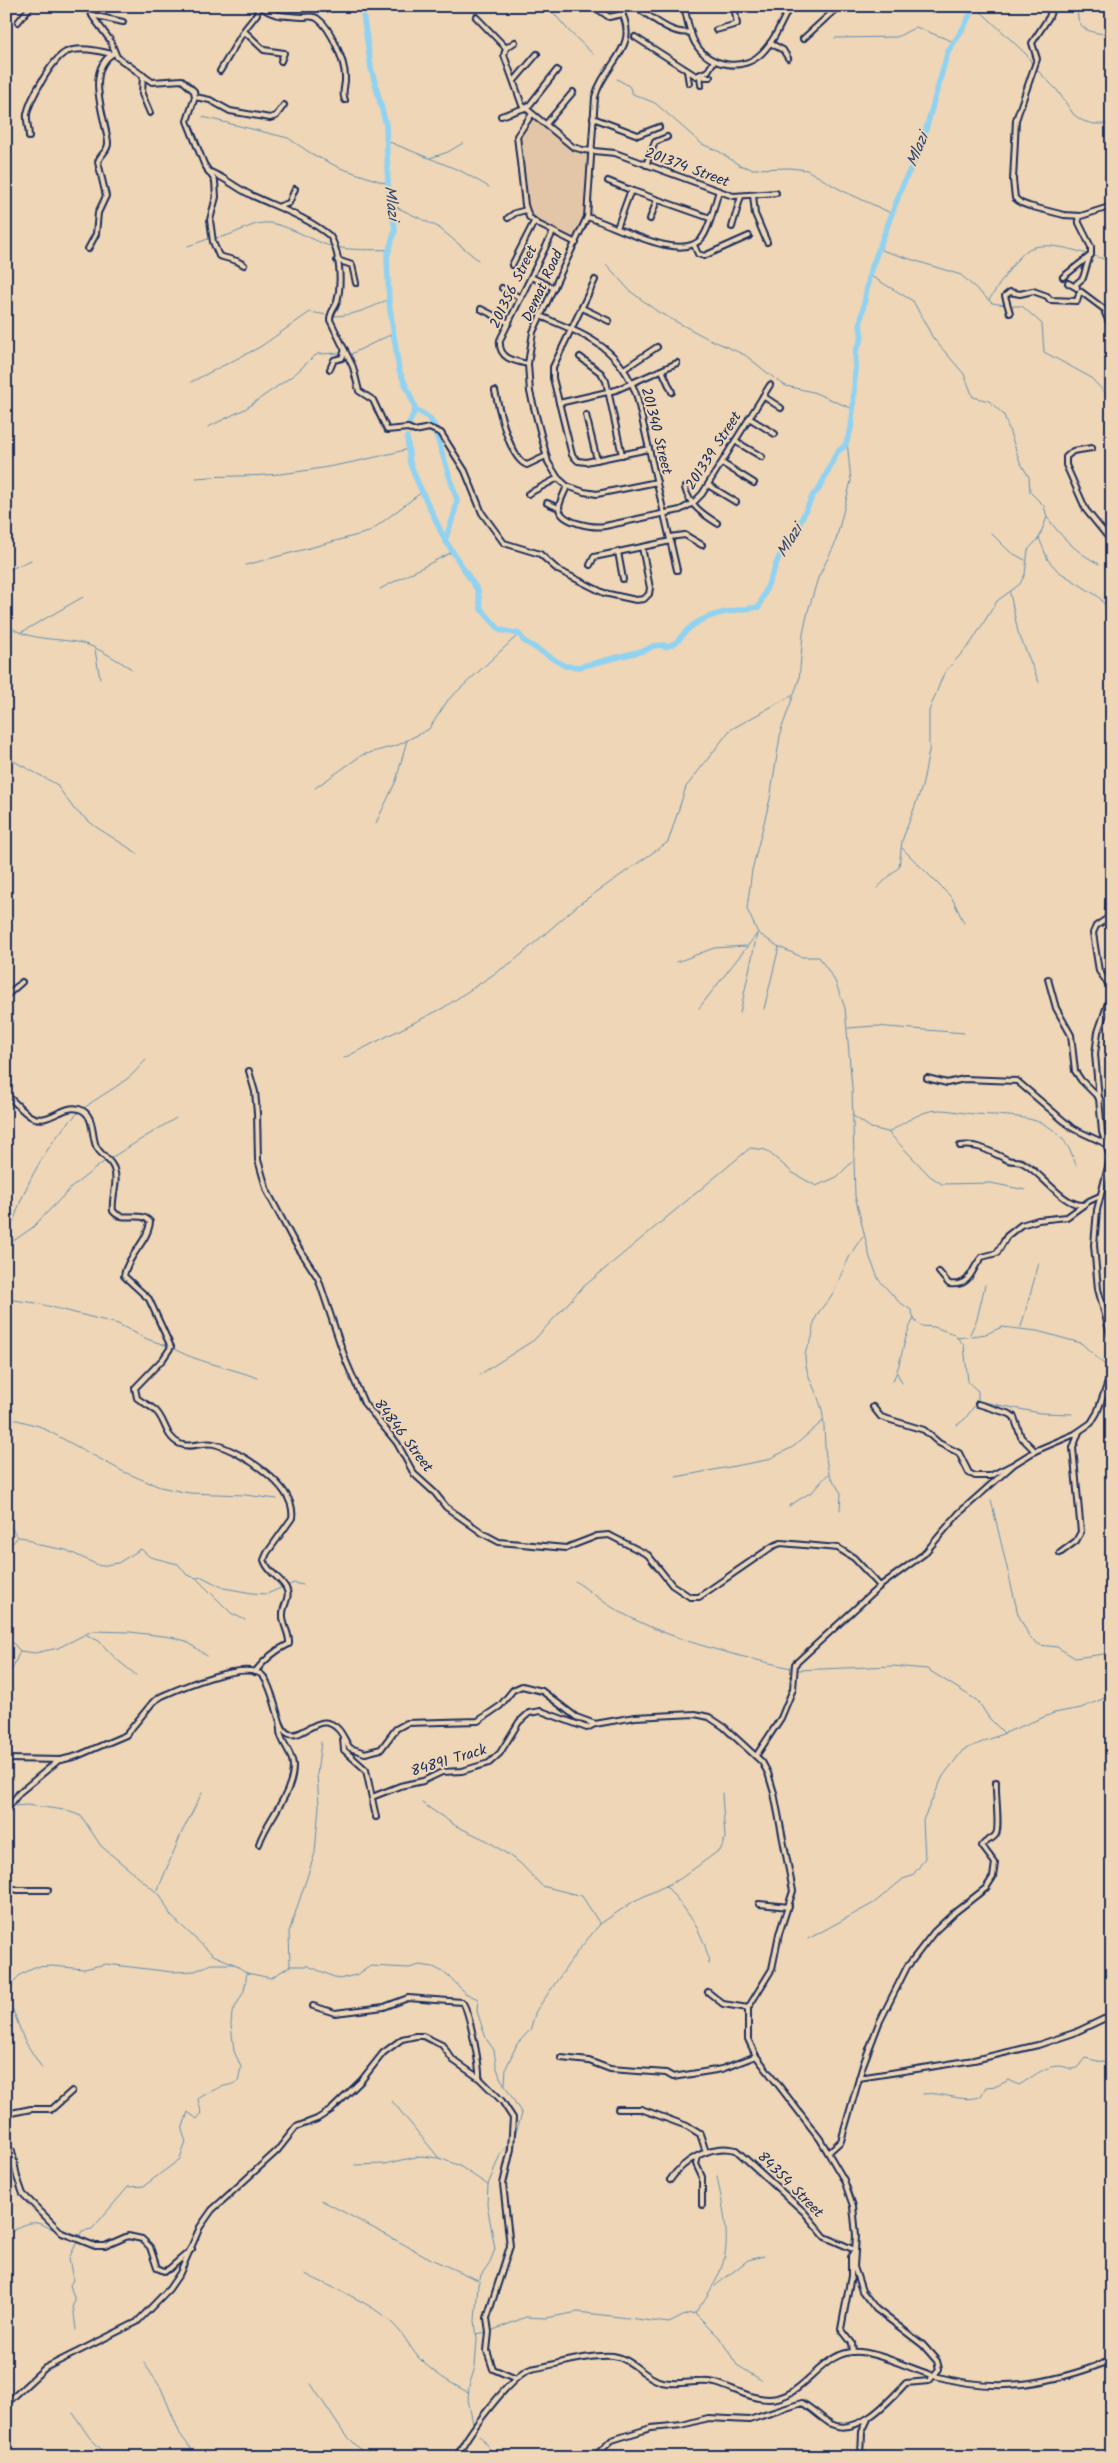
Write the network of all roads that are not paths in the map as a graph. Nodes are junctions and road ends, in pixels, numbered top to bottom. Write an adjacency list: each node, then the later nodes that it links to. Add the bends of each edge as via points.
1 (31, 6): 16 (street)
2 (88, 6): 14 (street)
3 (259, 6): 19 (street); 42 (street, via 280,16 315,17 325,25 343,62)
4 (618, 6): 13 (street, Demat Road)
5 (697, 6): 12 (street)
6 (734, 6): 18 (street, via 737,24)
7 (839, 6): 22 (street)
8 (1053, 6): 67 (street, via 1032,43 1036,59 1016,120 1014,192 1018,201 1029,206)
9 (636, 7): 20 (street, via 675,31)
10 (789, 7): 24 (street)
11 (596, 8): 13 (street, via 609,17)
12 (684, 8): 20 (street)
13 (623, 14): 48 (street, Demat Road, via 625,43 598,87)
14 (92, 15): 17 (street); 26 (street, via 110,40)
15 (476, 17): 25 (street)
16 (18, 22)
17 (123, 22)
18 (716, 30)
19 (244, 31): 29 (street, via 264,50 284,52); 32 (street)
20 (691, 32): 30 (street, via 700,50)
21 (635, 38): 33 (street)
22 (803, 39)
23 (515, 42): 25 (street)
24 (770, 43): 28 (street); 30 (street, via 761,54 747,62 727,64)
25 (506, 48): 37 (street, via 504,55)
26 (114, 54): 35 (street); 51 (street, via 85,50 66,53 50,70 28,108); 80 (street, via 102,65 99,89 99,104 108,142 98,162 106,196 98,213 96,234)
27 (537, 54): 37 (street)
28 (788, 58)
29 (281, 61)
30 (714, 61): 34 (street)
31 (557, 70): 44 (street)
32 (220, 71)
33 (687, 71): 34 (street); 38 (street)
34 (702, 75): 36 (street); 39 (street)
35 (143, 76): 41 (street, via 155,83 182,80 191,87); 45 (street, via 142,94)
36 (710, 77)
37 (514, 81): 44 (street)
38 (689, 83)
39 (701, 85)
40 (573, 92): 49 (street)
41 (195, 97): 43 (street, via 210,100 230,111 270,118 276,116); 55 (street, via 187,120)
42 (345, 100)
43 (284, 105)
44 (525, 108): 46 (street, 201374 Street); 47 (street)
45 (150, 113)
46 (532, 114): 49 (street, 201374 Street); 66 (street, via 517,136)
47 (501, 116)
48 (593, 118): 50 (street, via 638,135); 53 (street, Demat Road)
49 (546, 124): 53 (street, 201374 Street, via 573,147)
50 (658, 127)
51 (29, 137)
52 (667, 137): 54 (street, via 655,142)
53 (592, 151): 54 (street, 201374 Street, via 612,152); 68 (street, Demat Road)
54 (646, 165): 59 (street, 201374 Street)
55 (208, 171): 64 (street, via 253,196); 83 (street, via 216,188 210,220 216,250 220,257 237,260)
56 (608, 181): 58 (street)
57 (295, 189): 64 (street, via 290,203)
58 (633, 191): 63 (street); 74 (street)
59 (719, 191): 62 (street, 201374 Street); 70 (street)
60 (776, 193): 61 (street, 201374 Street)
61 (753, 195): 62 (street, 201374 Street); 77 (street, via 755,214)
62 (741, 196): 73 (street)
63 (657, 200): 70 (street); 71 (street)
64 (280, 206): 82 (street, via 330,236)
65 (1112, 206): 67 (street)
66 (526, 210): 69 (street); 72 (street)
67 (1078, 216): 81 (street, via 1091,246)
68 (588, 217): 74 (street); 78 (street, Demat Road)
69 (508, 218)
70 (710, 218): 79 (street, via 704,235)
71 (650, 219)
72 (534, 222): 75 (street); 84 (street)
73 (732, 227)
74 (617, 228): 79 (street, via 680,248)
75 (554, 232): 78 (street); 85 (street, 201356 Street)
76 (749, 236): 79 (street, via 704,256 698,254)
77 (767, 242)
78 (576, 243): 91 (street, Demat Road)
79 (694, 245)
80 (88, 249)
81 (1089, 258): 86 (street); 92 (street, via 1083,278 1076,284)
82 (337, 260): 88 (street, via 352,265); 106 (street, via 337,299 330,320)
83 (244, 265)
84 (512, 265)
85 (531, 277): 91 (street); 93 (street, 201356 Street)
86 (1063, 277)
87 (595, 280): 94 (street)
88 (356, 283)
89 (1068, 283): 92 (street)
90 (502, 288): 93 (street)
91 (554, 288): 98 (street, Demat Road)
92 (1080, 292): 96 (street); 97 (street, via 1077,302 1059,302 1033,291 1020,294 1012,291 1005,296)
93 (521, 298): 102 (street, 201356 Street)
94 (582, 308): 100 (street); 103 (street)
95 (481, 309): 102 (street)
96 (1105, 311): 99 (street); 101 (street)
97 (1010, 313)
98 (540, 316): 103 (street, 201340 Street); 109 (street, Demat Road)
99 (1112, 316)
100 (610, 321)
101 (1111, 322): 104 (street)
102 (509, 323): 109 (street, 201356 Street, via 500,340 500,350 507,358)
103 (571, 329): 110 (street, 201340 Street, via 603,346); 119 (street, via 553,367)
104 (1112, 329)
105 (657, 347): 110 (street)
106 (345, 350): 111 (street, via 342,358 334,360); 148 (street, via 359,391 373,400 387,430 429,428 441,433 465,471 482,513 504,543 540,554 558,570 604,593 636,600 644,599 650,586)
107 (580, 357): 116 (street, via 601,373)
108 (677, 363): 112 (street)
109 (528, 364): 128 (street, Demat Road, via 530,392)
110 (624, 368): 113 (street, 201340 Street)
111 (330, 369)
112 (662, 370): 113 (street); 117 (street)
113 (632, 383): 116 (street); 126 (street, 201340 Street)
114 (770, 385): 118 (street, 201339 Street)
115 (495, 391): 128 (street, via 506,435 520,460 527,465)
116 (608, 391): 119 (street); 127 (street)
117 (672, 392)
118 (763, 396): 120 (street); 122 (street, 201339 Street)
119 (560, 403): 130 (street, via 574,457 582,462)
120 (782, 408)
121 (586, 414): 130 (street)
122 (749, 418): 123 (street); 124 (street, 201339 Street)
123 (775, 434)
124 (735, 440): 129 (street); 131 (street, 201339 Street)
125 (1092, 448): 146 (street, via 1073,451 1066,457 1066,465 1086,510)
126 (649, 449): 127 (street); 133 (street, 201340 Street)
127 (622, 455): 130 (street)
128 (546, 456): 132 (street, Demat Road)
129 (762, 457)
130 (597, 460)
131 (722, 463): 134 (street); 135 (street, 201339 Street)
132 (558, 478): 136 (street, Demat Road); 138 (street)
133 (657, 482): 136 (street, Demat Road, via 597,494); 143 (street, 201340 Street)
134 (754, 483)
135 (708, 485): 139 (street); 141 (street, 201339 Street)
136 (568, 486): 142 (street)
137 (685, 488): 141 (street)
138 (528, 494)
139 (736, 502)
140 (547, 503): 142 (street, 201339 Street)
141 (693, 503): 143 (street, 201339 Street); 144 (street)
142 (559, 508): 143 (street, 201339 Street, via 567,519 597,527)
143 (664, 513): 145 (street, 201340 Street)
144 (717, 523)
145 (670, 539): 147 (street, via 685,535); 148 (street); 151 (street, 201340 Street)
146 (1112, 542)
147 (702, 545)
148 (642, 547): 149 (street)
149 (618, 552): 150 (street, via 594,557); 152 (street)
150 (590, 565)
151 (677, 570)
152 (623, 579)
153 (1109, 902): 156 (street, via 1108,918 1096,926 1093,933 1099,971)
154 (1048, 979): 161 (street, via 1053,1001 1071,1035 1075,1070)
155 (22, 982): 157 (street)
156 (1112, 990): 161 (street, via 1095,1045)
157 (6, 996)
158 (249, 1071): 180 (street, 84846 Street, via 255,1092 258,1160 267,1192 318,1278 346,1361 364,1402 397,1443 414,1474 446,1507 484,1534 508,1544 566,1548 596,1536 609,1535 648,1555 672,1585 690,1597 699,1596 781,1543 838,1548 854,1558)
159 (927, 1078): 162 (street, via 947,1083 964,1079 1017,1081 1072,1128)
160 (6, 1095): 181 (street, via 36,1119 74,1109 84,1112 91,1122 97,1148 106,1155 114,1169 113,1211 120,1217 147,1218 150,1222 147,1235 124,1276 149,1299 171,1347 139,1381 134,1392 137,1398 158,1413 168,1434 178,1443 187,1446 204,1442 235,1451 272,1478 287,1495 292,1518 264,1560 271,1573 287,1589 288,1598 282,1618 290,1634 289,1644 267,1659)
161 (1100, 1099): 162 (street)
162 (1104, 1143): 164 (street)
163 (960, 1146): 168 (street, via 982,1148 1021,1162 1072,1202)
164 (1111, 1152): 165 (street)
165 (1108, 1160): 166 (street); 167 (street)
166 (1112, 1166)
167 (1100, 1196): 168 (street); 170 (street, via 1094,1224 1094,1245)
168 (1083, 1205): 169 (street, via 1067,1217 1021,1225 1007,1236 997,1252 982,1258 973,1274 959,1283 949,1284)
169 (939, 1272)
170 (1103, 1310): 171 (street); 172 (street)
171 (1112, 1318)
172 (1112, 1341)
173 (1112, 1371): 176 (street, via 1097,1413)
174 (978, 1404): 177 (street, via 1014,1417 1020,1436)
175 (873, 1407): 178 (street, via 881,1417 924,1430 939,1443 959,1453 970,1474 984,1478)
176 (1079, 1432): 177 (street); 179 (street, via 1073,1448 1081,1532 1076,1541)
177 (1035, 1451): 178 (street)
178 (1014, 1464): 180 (street, via 958,1514 924,1554)
179 (1060, 1553)
180 (880, 1586): 185 (street, via 795,1664 794,1683 788,1700 775,1728)
181 (256, 1672): 182 (street, via 263,1676 270,1690); 187 (street, via 221,1674 162,1696 153,1702 126,1735 77,1756)
182 (280, 1723): 184 (street, via 290,1734 297,1734 309,1726 329,1724 338,1729); 192 (street, via 282,1738 293,1760 292,1780)
183 (595, 1724): 184 (street, via 576,1717 542,1691 522,1686 478,1721 407,1723 396,1729 381,1749 372,1752 350,1748); 185 (street, 84891 Track, via 635,1716 695,1714 709,1717 724,1727); 189 (street, 84891 Track, via 587,1728 541,1711 529,1713 489,1763 462,1770 452,1769)
184 (343, 1738): 189 (street, via 344,1750 366,1770)
185 (756, 1756): 196 (street, 84891 Track, via 768,1774 774,1793 792,1881 793,1891)
186 (6, 1758): 187 (street)
187 (59, 1760): 190 (street, via 19,1793)
188 (996, 1782): 204 (street, via 998,1829 982,1846 995,1863 993,1877 986,1888 934,1932 911,1960 879,2023)
189 (372, 1797): 191 (street)
190 (6, 1811)
191 (376, 1817)
192 (259, 1844)
193 (6, 1887): 194 (street)
194 (48, 1890)
195 (759, 1904): 196 (street)
196 (788, 1906): 199 (street, 84891 Track, via 772,1969)
197 (708, 1992): 199 (street, via 723,2004)
198 (313, 2006): 203 (street, via 335,2013 384,2007 408,1998 462,2002 478,2052)
199 (748, 2008): 201 (street, via 748,2039)
200 (1112, 2015): 204 (street, via 1038,2045 974,2060)
201 (756, 2056): 202 (street, via 722,2069 673,2077 666,2073 610,2069 589,2061); 210 (street)
202 (561, 2058)
203 (479, 2078): 214 (street, via 458,2064 442,2045 423,2036 410,2036 392,2046 331,2110 296,2127 277,2151 212,2210 200,2227); 220 (street, via 507,2106 513,2118 511,2148 503,2184 510,2246 487,2318 487,2351 493,2369)
204 (859, 2078): 210 (street, via 841,2141)
205 (72, 2091): 207 (street, via 52,2109)
206 (618, 2109): 209 (street, via 641,2109 688,2126 700,2134)
207 (6, 2114)
208 (6, 2147): 214 (street, via 12,2151 24,2194 65,2235 95,2246 105,2246 128,2236 142,2239 150,2247 157,2268 164,2271)
209 (706, 2152): 211 (street); 215 (street, 84354 Street, via 728,2148 739,2151 826,2237)
210 (829, 2152): 215 (street, via 853,2206)
211 (698, 2157): 212 (street, via 688,2160); 213 (street, via 696,2164 702,2176)
212 (670, 2180)
213 (702, 2205)
214 (192, 2249): 222 (street, via 169,2289 137,2322 45,2368)
215 (855, 2250): 216 (street, via 851,2257 842,2329 852,2343); 218 (street, via 854,2267 862,2290 876,2309 923,2345 937,2362)
216 (853, 2352): 219 (street, via 871,2354); 220 (street, via 836,2356 789,2393 776,2399 762,2399 715,2383 662,2382 614,2356 531,2369)
217 (1112, 2360): 221 (street, via 1071,2376 1028,2384 968,2384)
218 (938, 2369): 219 (street); 221 (street)
219 (934, 2376): 221 (street); 223 (street, via 930,2381 906,2383 891,2401)
220 (514, 2378): 224 (street)
221 (942, 2378)
222 (6, 2404)
223 (870, 2417): 225 (street, via 840,2426 828,2422 808,2406 797,2404 750,2420 708,2418 651,2428 612,2440); 226 (street, via 862,2432)
224 (457, 2457)
225 (594, 2457)
226 (861, 2457)

